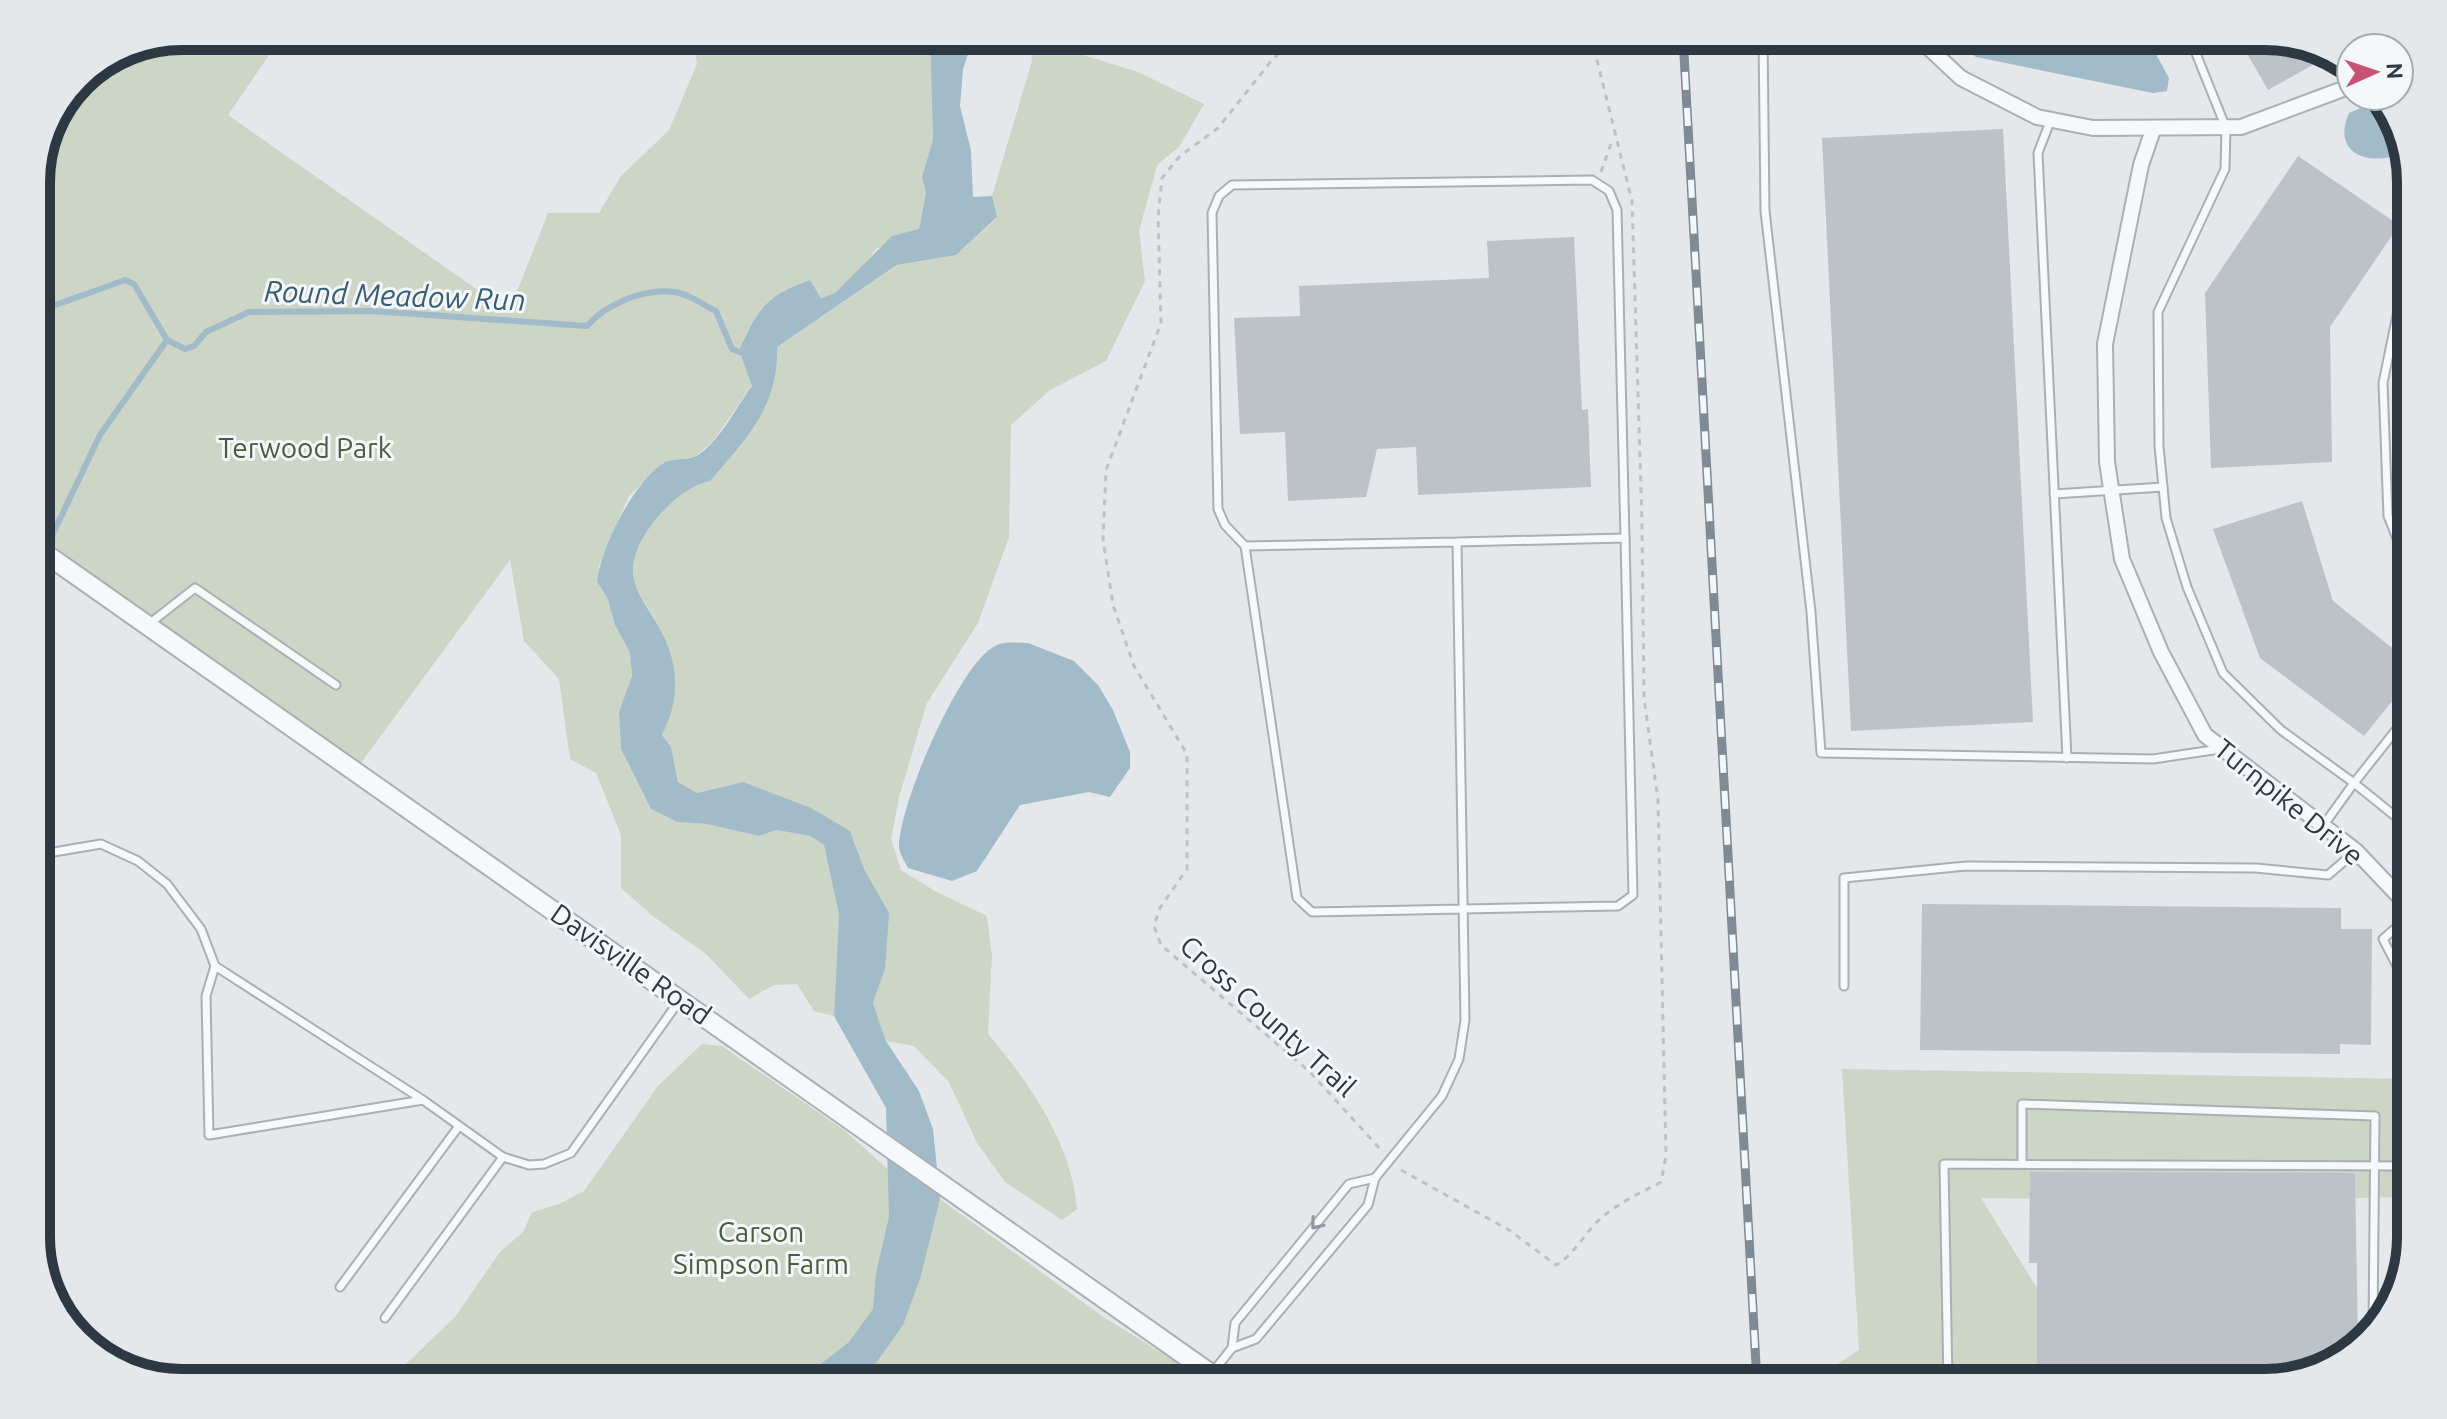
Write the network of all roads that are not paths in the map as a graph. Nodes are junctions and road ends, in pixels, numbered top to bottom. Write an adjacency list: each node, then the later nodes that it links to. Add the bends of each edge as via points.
1 (1763, 50): 21 (lane, via 1765,211 1811,612 1821,753)
2 (1931, 50): 5 (street, via 1961,78)
3 (2195, 50): 6 (lane)
4 (2335, 92): 6 (street)
5 (2051, 119): 7 (street, via 2093,128); 11 (lane, via 2038,153)
6 (2226, 128): 7 (street); 9 (lane, via 2225,169 2158,312)
7 (2153, 130): 10 (street, Turnpike Drive, via 2141,165 2105,344)
8 (2397, 315): 13 (lane, via 2383,383 2388,516)
9 (2163, 487): 10 (lane); 22 (lane, via 2166,518 2187,587 2223,673 2281,730)
10 (2111, 491): 11 (lane); 20 (street, Turnpike Drive, via 2122,559 2161,652 2205,735)
11 (2054, 494): 21 (lane)
12 (1625, 538): 14 (lane); 15 (lane, via 1617,210 1609,191 1592,180 1232,185 1219,196 1212,213 1218,509); 28 (lane, via 1633,895 1618,906)
13 (2397, 539)
14 (1457, 542): 15 (lane); 28 (lane)
15 (1245, 546): 28 (lane, via 1297,898 1312,912)
16 (50, 557): 17 (street, Davisville Road)
17 (147, 625): 18 (lane, via 195,588); 33 (street, Davisville Road)
18 (336, 685)
19 (2397, 729): 22 (lane)
20 (2223, 748): 21 (lane, via 2153,759); 24 (street, Turnpike Drive)
21 (2067, 758)
22 (2354, 783): 23 (lane); 24 (lane)
23 (2397, 818)
24 (2323, 826): 25 (street, Turnpike Drive)
25 (2356, 851): 27 (street, Turnpike Drive); 32 (lane, via 2328,875 2256,868 1966,866 1844,878)
26 (50, 853): 30 (lane, via 101,844 138,861 167,884 201,929)
27 (2397, 894)
28 (1463, 910): 40 (lane, via 1465,1020 1459,1059 1442,1096)
29 (2397, 927): 31 (lane, via 2383,939)
30 (215, 966): 34 (lane); 34 (lane, via 206,996 209,1135)
31 (2397, 966)
32 (1844, 986)
33 (680, 999): 36 (lane, via 571,1153 529,1165); 45 (street, Davisville Road)
34 (423, 1100): 35 (lane)
35 (459, 1126): 36 (lane); 41 (lane)
36 (503, 1157): 43 (lane)
37 (2022, 1162): 38 (lane); 38 (lane, via 2022,1104 2375,1116); 47 (lane, via 1944,1164)
38 (2375, 1165): 39 (lane); 42 (lane)
39 (2397, 1166)
40 (1375, 1178): 44 (lane, via 1368,1205 1256,1339); 44 (lane, one-way to 44, via 1349,1184 1235,1323)
41 (340, 1287)
42 (2373, 1312)
43 (385, 1318)
44 (1232, 1348): 46 (lane)
45 (1204, 1369)
46 (1222, 1369)
47 (1948, 1369)

